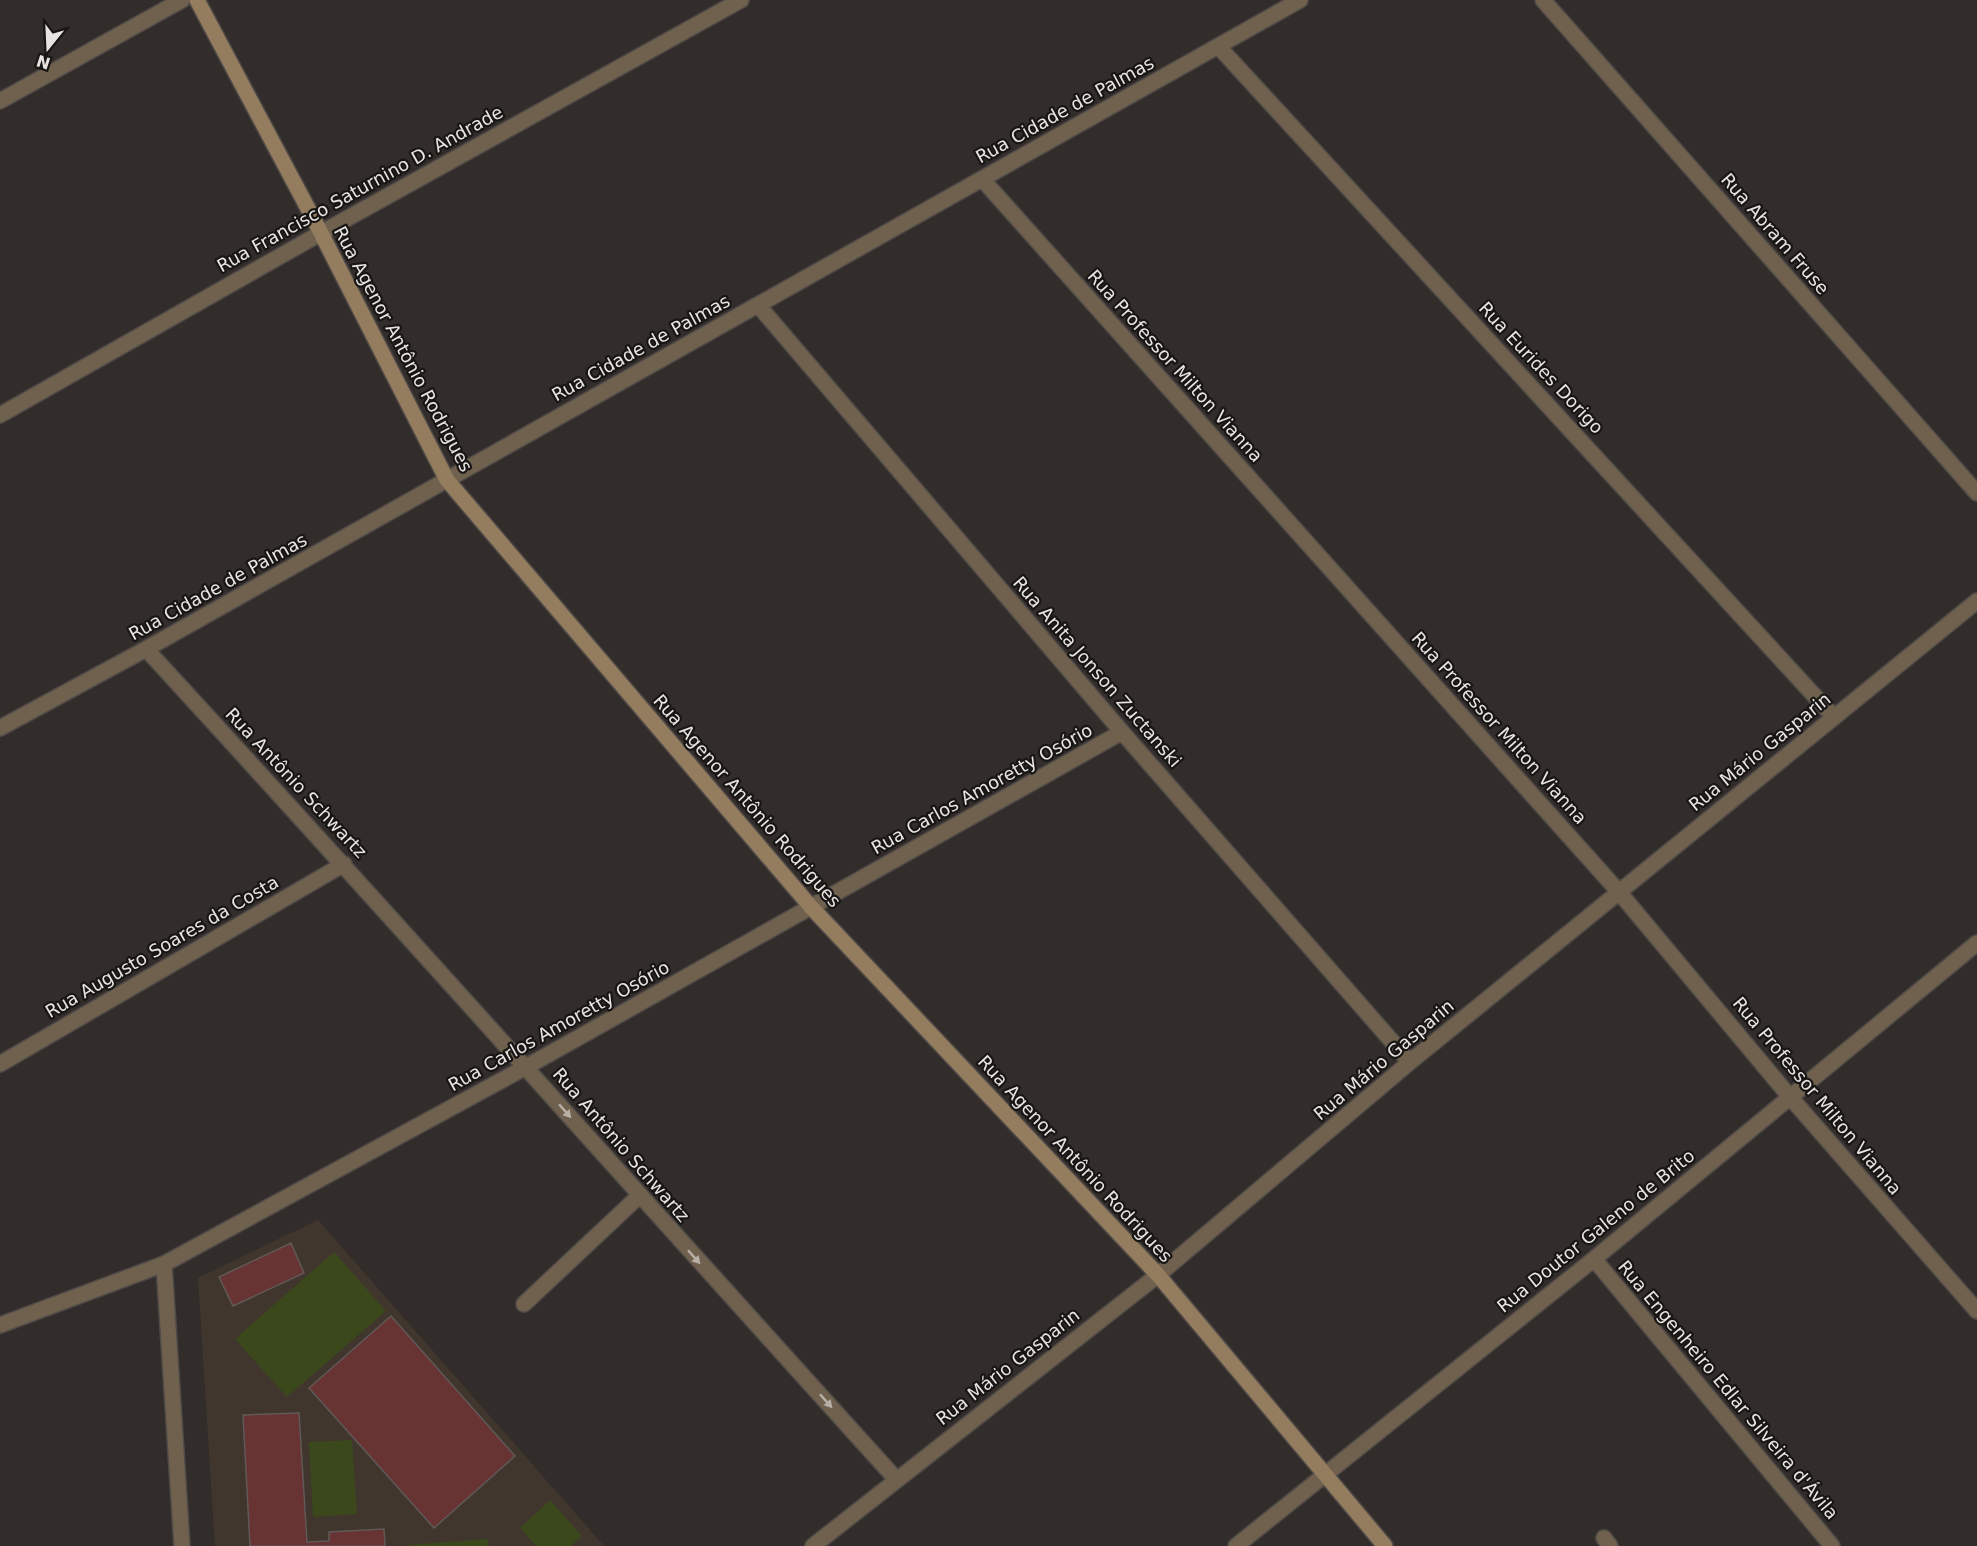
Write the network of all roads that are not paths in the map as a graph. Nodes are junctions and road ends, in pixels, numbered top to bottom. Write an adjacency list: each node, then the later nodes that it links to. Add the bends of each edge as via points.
1 (182, 0): 7 (street)
2 (196, 0): 9 (street, Rua Agenor Antônio Rodrigues)
3 (741, 0): 9 (street, Rua Francisco Saturnino D. Andrade)
4 (1300, 0): 6 (street, Rua Cidade de Palmas)
5 (1543, 0): 13 (street, Rua Abram Fruse)
6 (1218, 46): 8 (street, Rua Cidade de Palmas); 16 (street, Rua Eurides Dorigo)
7 (0, 101)
8 (982, 179): 10 (street, Rua Cidade de Palmas); 20 (street, Rua Professor Milton Vianna)
9 (321, 233): 11 (street, Rua Francisco Saturnino D. Andrade); 12 (street, Rua Agenor Antônio Rodrigues)
10 (758, 305): 12 (street, Rua Cidade de Palmas); 18 (street, Rua Anita Jonson Zuctanski)
11 (0, 415)
12 (447, 480): 15 (street, Rua Cidade de Palmas); 21 (street, Rua Agenor Antônio Rodrigues)
13 (1977, 493)
14 (1977, 600): 16 (street, Rua Mário Gasparin)
15 (146, 649): 17 (street, Rua Cidade de Palmas); 19 (street, Rua Antônio Schwartz)
16 (1834, 717): 20 (street, Rua Mário Gasparin)
17 (0, 728)
18 (1122, 732): 21 (street, Rua Carlos Amoretty Osório); 23 (street, Rua Anita Jonson Zuctanski)
19 (344, 864): 24 (street, Rua Augusto Soares da Costa); 25 (street, Rua Antônio Schwartz)
20 (1619, 891): 23 (street, Rua Mário Gasparin); 26 (street, Rua Professor Milton Vianna)
21 (811, 907): 25 (street, Rua Carlos Amoretty Osório); 30 (street, Rua Agenor Antônio Rodrigues)
22 (1977, 943): 26 (street, Rua Doutor Galeno de Brito)
23 (1410, 1062): 30 (street, Rua Mário Gasparin)
24 (0, 1065)
25 (526, 1067): 27 (street, Rua Antônio Schwartz, one-way to 27); 29 (street, Rua Carlos Amoretty Osório)
26 (1790, 1097): 28 (street, Rua Doutor Galeno de Brito); 32 (street, Rua Professor Milton Vianna)
27 (639, 1197): 31 (street); 35 (street, Rua Antônio Schwartz, one-way to 35)
28 (1594, 1259): 34 (street, Rua Doutor Galeno de Brito); 40 (street, Rua Engenheiro Edlar Silveira d'Ávila)
29 (164, 1264): 33 (street, Rua Carlos Amoretty Osório); 36 (street)
30 (1158, 1275): 34 (street, Rua Agenor Antônio Rodrigues); 35 (street, Rua Mário Gasparin)
31 (524, 1304)
32 (1975, 1304)
33 (0, 1325)
34 (1324, 1475): 38 (street, Rua Doutor Galeno de Brito); 39 (street, Rua Agenor Antônio Rodrigues)
35 (896, 1479): 37 (street, Rua Mário Gasparin)
36 (182, 1546)
37 (813, 1546)
38 (1236, 1546)
39 (1385, 1546)
40 (1832, 1546)

